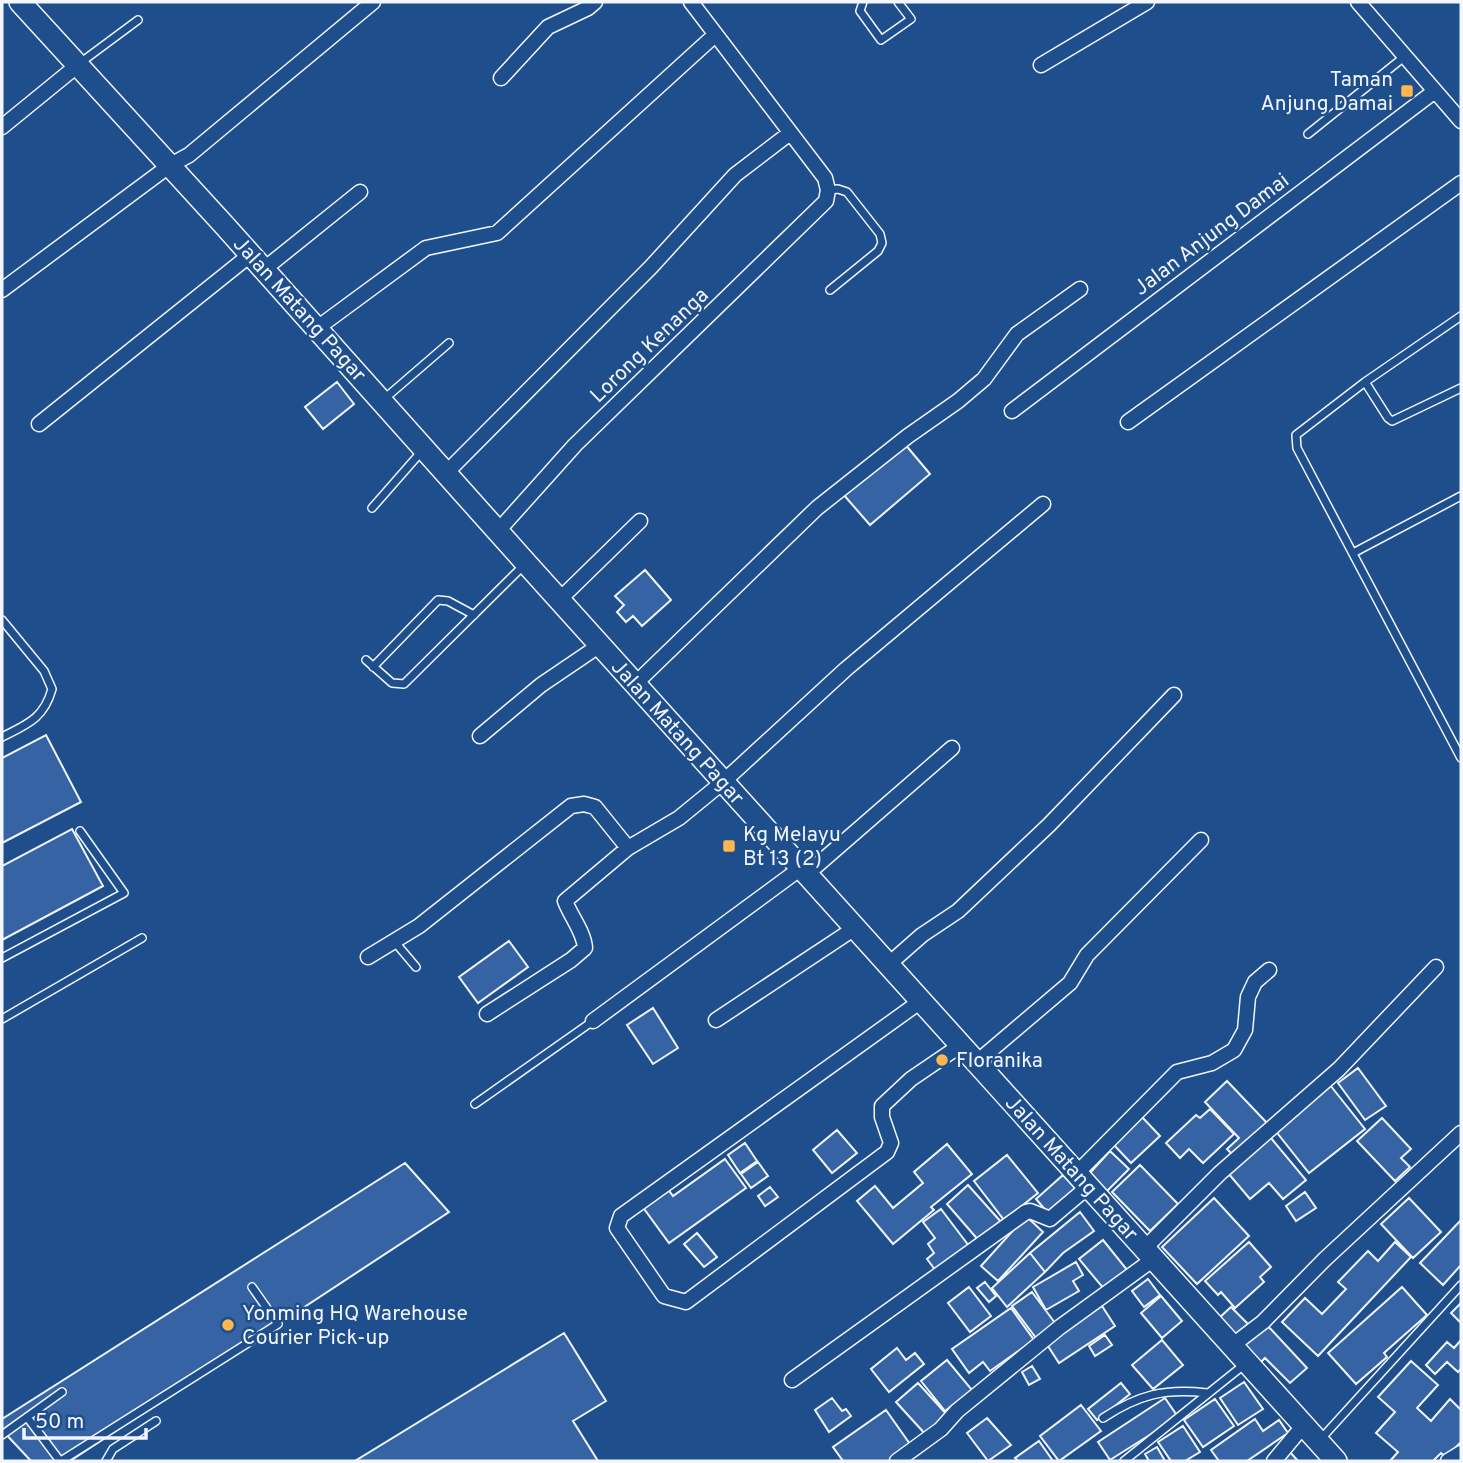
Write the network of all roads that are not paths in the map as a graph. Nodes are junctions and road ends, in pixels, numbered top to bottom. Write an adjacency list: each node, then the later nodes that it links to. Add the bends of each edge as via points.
1 (20, 2): 12 (main road, Jalan Matang Pagar)
2 (373, 2): 20 (street, via 189,155)
3 (595, 2): 14 (street, via 548,27)
4 (691, 2): 10 (street)
5 (863, 2): 6 (lane, via 860,11 881,40 911,19)
6 (898, 2)
7 (1147, 2): 13 (street)
8 (1358, 2): 11 (street)
9 (138, 20): 12 (lane)
10 (715, 35): 18 (street); 29 (street, via 497,233 426,248)
11 (1404, 57): 15 (street); 19 (lane)
12 (78, 65): 17 (street); 20 (main road, Jalan Matang Pagar)
13 (1041, 65)
14 (501, 78)
15 (1435, 91): 16 (street); 34 (street, Jalan Anjung Damai)
16 (1461, 121)
17 (2, 127)
18 (790, 133): 22 (street, via 825,178); 38 (street, via 735,175 651,267)
19 (1308, 134)
20 (169, 166): 24 (main road, Jalan Matang Pagar); 26 (street)
21 (1461, 183): 35 (street)
22 (828, 190): 27 (lane, via 847,192 883,243); 43 (street, Lorong Kenanga, via 826,201 575,445)
23 (360, 192): 24 (street)
24 (256, 262): 29 (main road, Jalan Matang Pagar); 36 (street)
25 (1080, 289): 52 (street, via 1017,334 984,379 958,401 817,508)
26 (2, 290)
27 (830, 290)
28 (1461, 316): 31 (lane)
29 (316, 329): 33 (main road, Jalan Matang Pagar)
30 (449, 344): 33 (lane)
31 (1365, 382): 32 (lane, via 1392,421); 44 (lane, via 1296,435 1297,448)
32 (1461, 388)
33 (382, 401): 37 (main road, Jalan Matang Pagar)
34 (1012, 411)
35 (1128, 422)
36 (40, 424)
37 (425, 448): 38 (main road, Jalan Matang Pagar); 41 (lane)
38 (447, 472): 43 (main road, Jalan Matang Pagar)
39 (1461, 496): 44 (lane)
40 (1043, 504): 58 (street, via 846,670)
41 (372, 508)
42 (640, 521): 46 (street)
43 (498, 531): 45 (main road, Jalan Matang Pagar)
44 (1355, 552): 57 (lane)
45 (526, 564): 46 (main road, Jalan Matang Pagar); 47 (lane)
46 (559, 600): 49 (main road, Jalan Matang Pagar)
47 (474, 615): 51 (lane, via 438,600); 51 (lane, via 404,684 392,683)
48 (2, 620): 55 (lane, via 44,671 52,689 47,706 28,724)
49 (600, 645): 52 (main road, Jalan Matang Pagar); 54 (street, via 541,685)
50 (366, 660): 51 (lane)
51 (373, 667)
52 (635, 684): 58 (main road, Jalan Matang Pagar)
53 (1174, 695): 68 (street, via 1049,825 958,911)
54 (480, 736)
55 (2, 737)
56 (952, 748): 62 (street)
57 (1461, 758)
58 (723, 782): 61 (street, via 679,818); 62 (main road, Jalan Matang Pagar)
59 (80, 831): 67 (lane, via 124,893)
60 (1201, 840): 78 (street, via 1087,955 1070,983)
61 (628, 848): 65 (street, via 595,807 571,806); 73 (street, via 565,901 585,948)
62 (804, 871): 63 (main road, Jalan Matang Pagar); 76 (street)
63 (855, 928): 68 (main road, Jalan Matang Pagar); 75 (street)
64 (142, 938): 74 (lane)
65 (394, 941): 66 (street); 69 (lane)
66 (368, 957)
67 (2, 958)
68 (889, 964): 72 (main road, Jalan Matang Pagar)
69 (416, 967)
70 (1436, 967): 82 (street, via 1339,1069 1220,1173)
71 (1269, 970): 81 (street, via 1255,982 1248,997 1245,1030 1234,1050 1212,1063 1177,1072)
72 (921, 1001): 77 (main road, Jalan Matang Pagar); 77 (street, via 621,1216 617,1228 664,1296 686,1302 887,1152 891,1143 882,1106 911,1079)
73 (487, 1014)
74 (2, 1019)
75 (716, 1020)
76 (593, 1021): 79 (lane)
77 (961, 1045): 78 (main road, Jalan Matang Pagar)
78 (977, 1062): 81 (main road, Jalan Matang Pagar)
79 (475, 1104)
80 (1461, 1133): 85 (street, via 1263,1322)
81 (1083, 1179): 82 (main road, Jalan Matang Pagar); 87 (street, via 1050,1219 1026,1212)
82 (1150, 1253): 85 (main road, Jalan Matang Pagar); 99 (street)
83 (1461, 1284): 95 (lane)
84 (252, 1287): 97 (lane, via 278,1324)
85 (1233, 1345): 86 (main road, Jalan Matang Pagar)
86 (1248, 1362): 89 (lane); 93 (main road, Jalan Matang Pagar)
87 (792, 1380)
88 (62, 1392): 90 (lane)
89 (1207, 1393): 91 (lane, via 1163,1391 1129,1401); 100 (lane)
90 (27, 1417): 94 (lane); 97 (lane)
91 (1102, 1418)
92 (156, 1421): 98 (lane, via 113,1449)
93 (1304, 1425): 95 (main road, Jalan Matang Pagar); 101 (street)
94 (2, 1435)
95 (1318, 1441): 102 (main road, Jalan Matang Pagar)
96 (1461, 1453): 103 (street)
97 (61, 1461)
98 (106, 1461)
99 (897, 1461)
100 (1124, 1461)
101 (1274, 1461)
102 (1336, 1461)
103 (1448, 1461)

